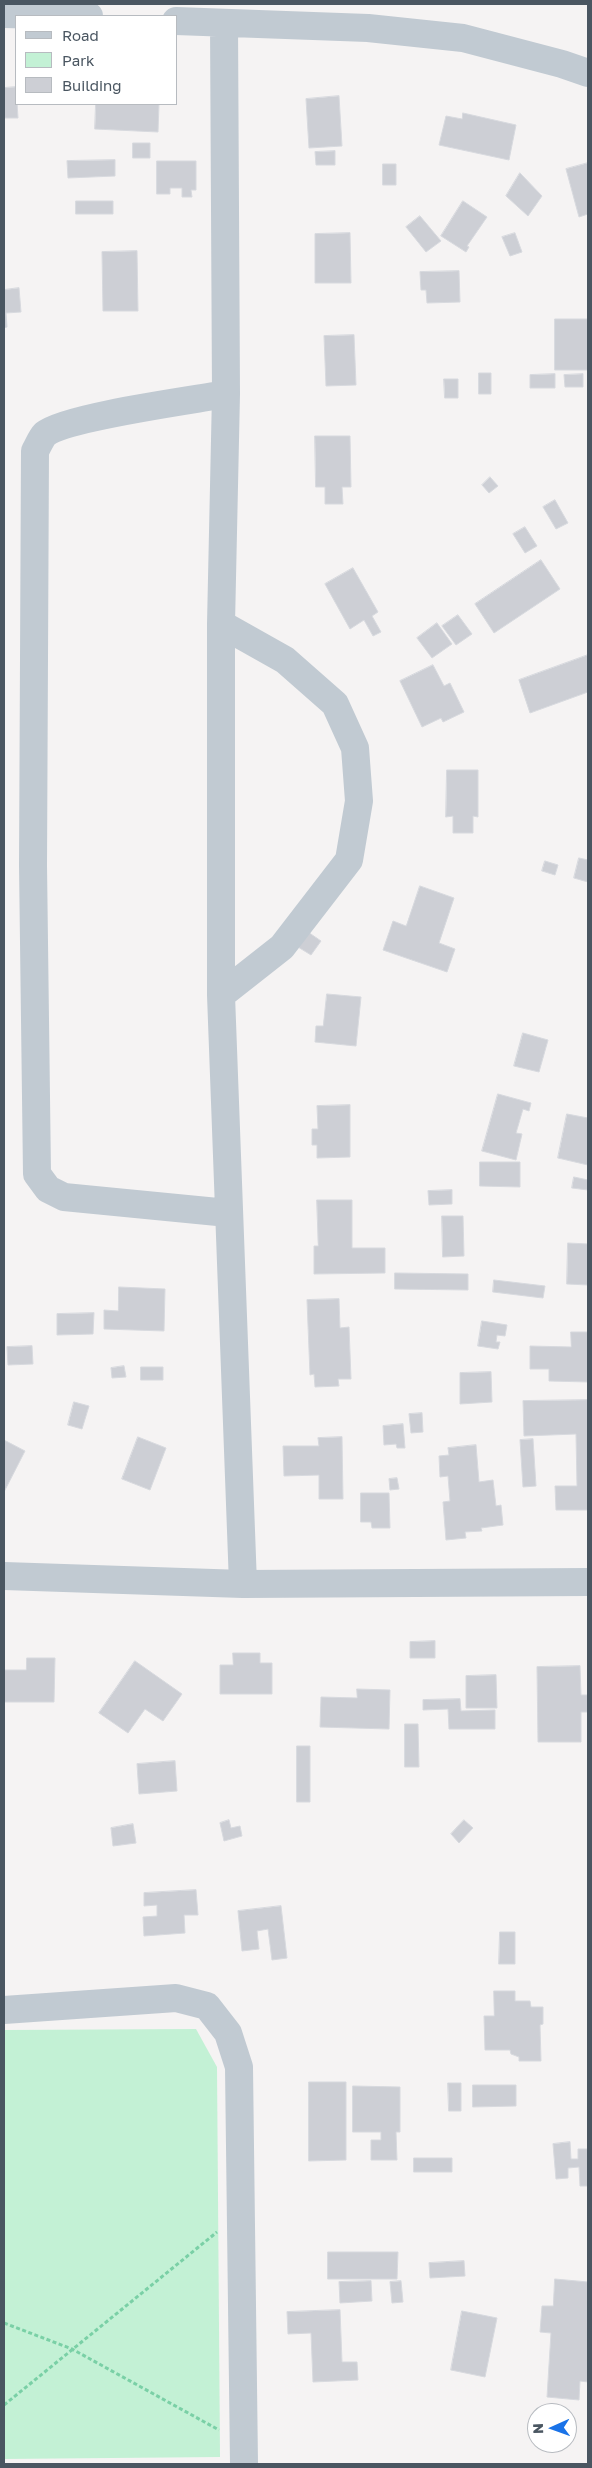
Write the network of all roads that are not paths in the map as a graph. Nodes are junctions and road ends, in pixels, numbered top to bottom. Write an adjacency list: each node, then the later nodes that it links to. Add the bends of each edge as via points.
1 (4, 14): 3 (street)
2 (266, 14): 5 (street); 6 (street, via 463,38)
3 (47, 15)
4 (178, 21): 5 (street)
5 (224, 23): 7 (street)
6 (588, 73)
7 (226, 394): 8 (street); 10 (street, via 65,425 45,434 35,451 33,865 37,1174 48,1190 64,1196)
8 (221, 624): 9 (street); 9 (street, via 285,660 335,704 355,748 359,801 349,860 282,947)
9 (221, 995): 10 (street)
10 (228, 1213): 13 (street)
11 (4, 1576): 13 (street)
12 (588, 1582): 13 (street)
13 (242, 1584)
14 (4, 2010): 15 (street, via 176,1998 207,2006 228,2033 238,2067)
15 (244, 2454)

